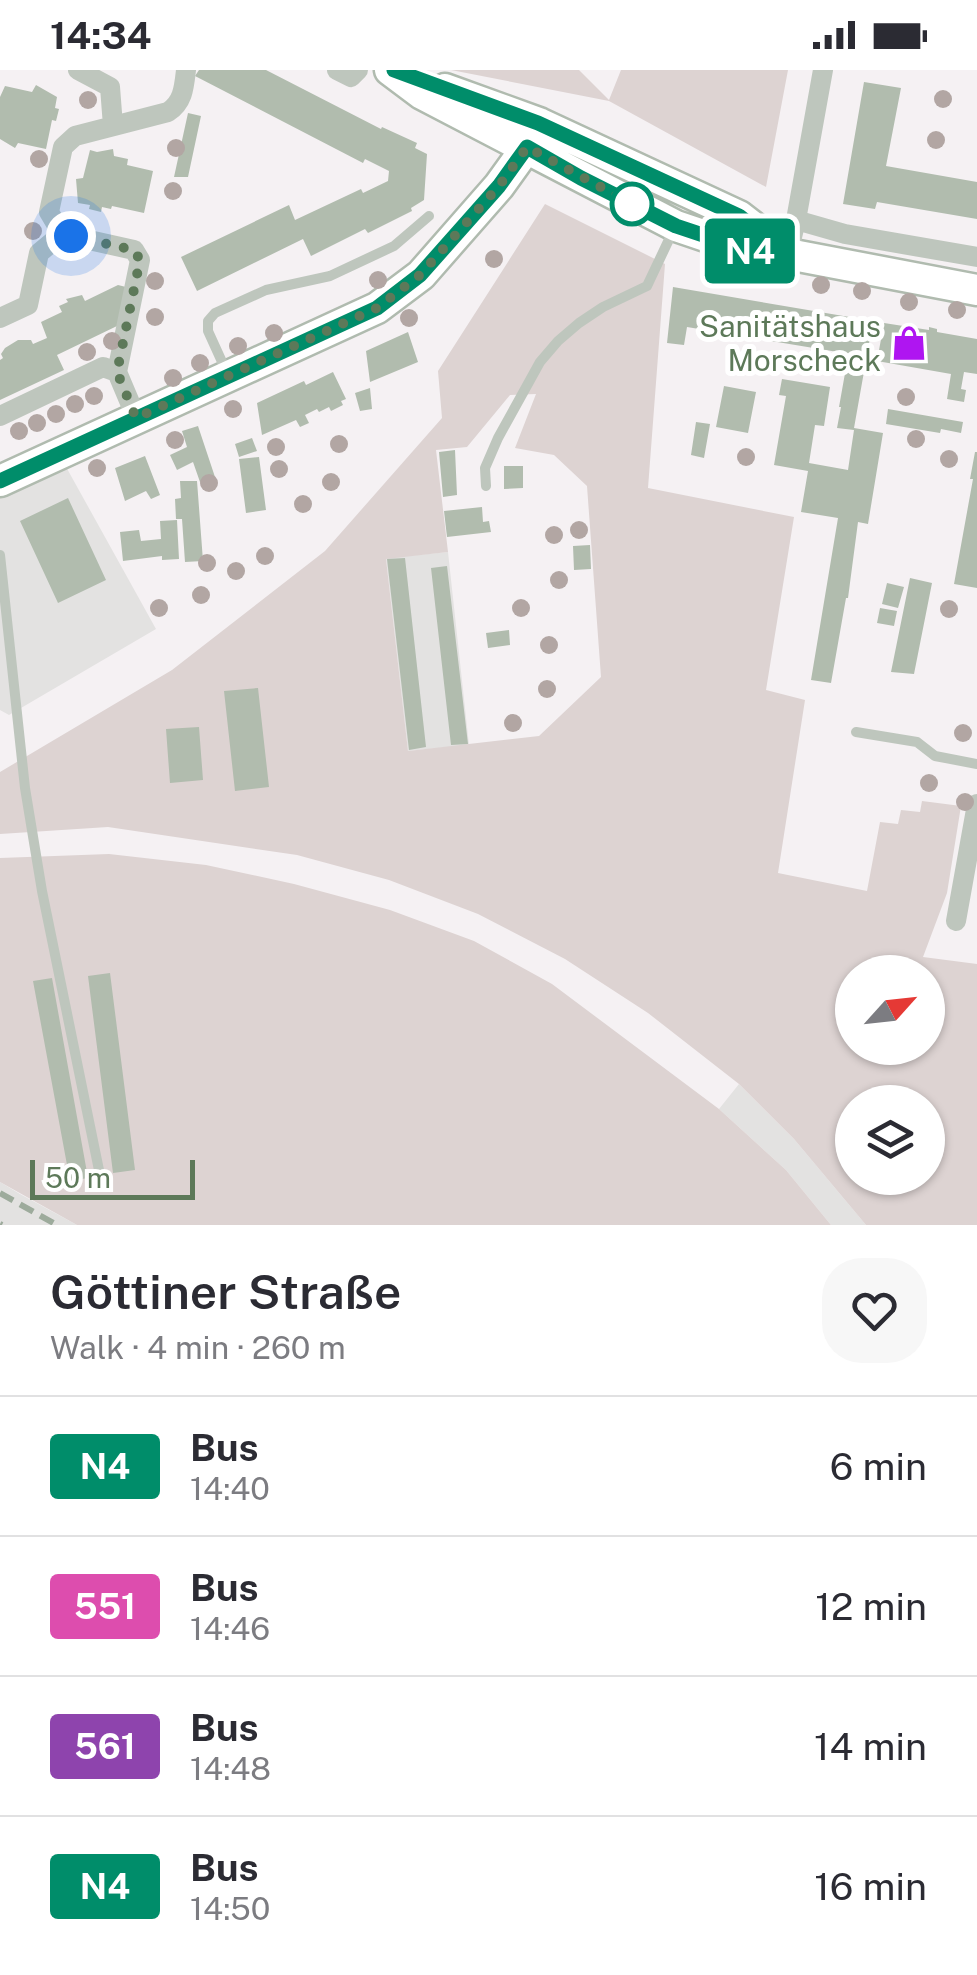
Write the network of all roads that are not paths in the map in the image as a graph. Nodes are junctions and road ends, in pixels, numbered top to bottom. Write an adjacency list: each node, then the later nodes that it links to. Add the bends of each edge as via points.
1 (78, 70): 7 (street, via 110,88)
2 (186, 70): 7 (street, via 177,106)
3 (337, 70): 4 (street, via 351,78)
4 (358, 70)
5 (392, 70): 8 (main road, via 483,127)
6 (823, 70): 10 (street)
7 (113, 126): 12 (street, via 75,136 63,147 49,212)
8 (533, 135): 11 (main road, via 581,178); 13 (main road, via 598,150 739,216); 18 (main road, via 499,186 420,275 377,308)
9 (429, 216): 18 (lane, via 394,246 330,276 266,290 215,313 208,330)
10 (796, 220): 13 (street); 14 (street)
11 (676, 226): 13 (main road, via 748,250); 22 (lane, via 648,286 579,323 540,362 498,438 485,468)
12 (62, 234): 16 (street, via 39,253 28,304); 17 (street, via 134,250 140,260)
13 (788, 254): 15 (main road)
14 (977, 257)
15 (977, 290)
16 (0, 318)
17 (117, 372): 19 (street, via 103,367); 20 (street)
18 (228, 376): 20 (main road)
19 (0, 416)
20 (136, 418): 21 (main road)
21 (0, 481)
22 (486, 486)
23 (0, 554): 28 (lane, via 25,788)
24 (856, 732): 25 (lane, via 916,742 936,756)
25 (977, 764)
26 (977, 804): 27 (street)
27 (956, 921)
28 (100, 1175)

